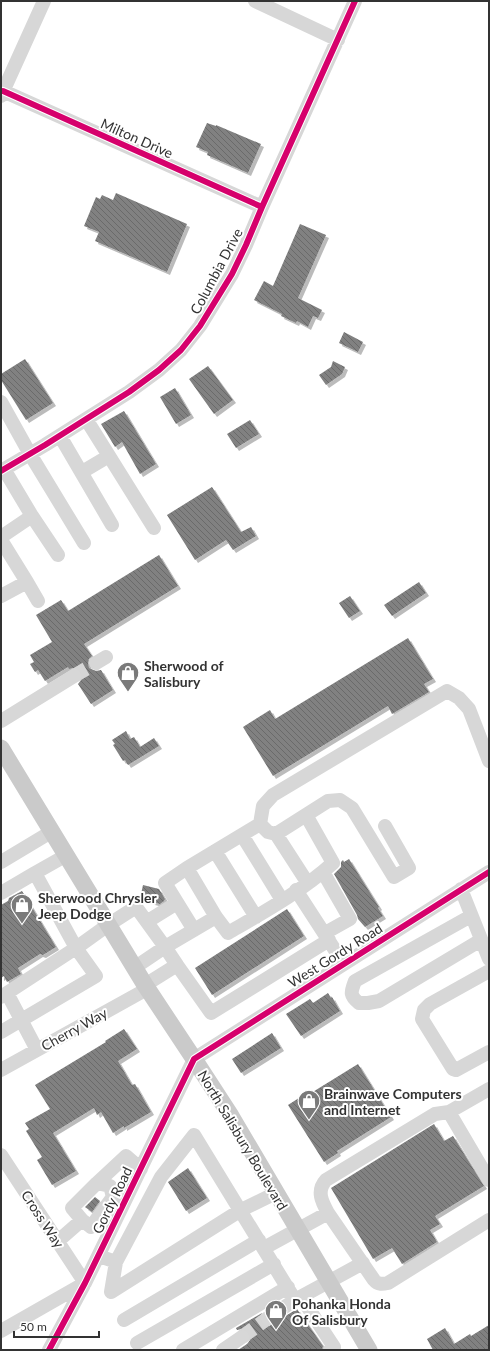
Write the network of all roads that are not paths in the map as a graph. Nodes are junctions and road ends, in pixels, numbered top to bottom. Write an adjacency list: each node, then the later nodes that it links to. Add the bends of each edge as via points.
1 (44, 1): 5 (street)
2 (255, 1): 4 (street)
3 (355, 1): 4 (street, Columbia Drive)
4 (338, 40): 6 (street, Columbia Drive)
5 (2, 93): 6 (street, Milton Drive)
6 (262, 207): 8 (street, Columbia Drive, via 232,274 200,326 181,350 129,392)
7 (1, 402): 10 (street)
8 (86, 419): 9 (street, Columbia Drive); 11 (street)
9 (60, 436): 10 (street, Columbia Drive); 13 (street)
10 (30, 454): 12 (street, Columbia Drive); 18 (street)
11 (110, 456): 13 (street); 16 (street)
12 (2, 470): 14 (street)
13 (82, 472): 15 (street)
14 (32, 516): 17 (street); 19 (street)
15 (112, 525)
16 (154, 528)
17 (1, 539): 20 (street)
18 (84, 543)
19 (58, 555)
20 (27, 582): 21 (street); 22 (street)
21 (1, 596)
22 (38, 601)
23 (74, 676): 24 (street)
24 (1, 721)
25 (1, 748): 30 (main road, North Salisbury Boulevard)
26 (489, 760): 28 (street, via 469,709 459,698 447,692 273,795 263,806)
27 (306, 816): 29 (street, via 328,801 340,800 352,808 394,877 409,868); 31 (street); 37 (street, via 333,863)
28 (260, 824): 31 (street, via 268,832); 32 (street)
29 (386, 826)
30 (51, 832): 34 (main road, North Salisbury Boulevard); 35 (street)
31 (276, 834): 40 (street)
32 (242, 835): 33 (street); 43 (street)
33 (215, 851): 36 (street); 47 (street)
34 (66, 856): 39 (street); 49 (main road, North Salisbury Boulevard)
35 (1, 862)
36 (187, 868): 44 (street, via 165,883); 46 (street)
37 (323, 872): 40 (street); 51 (street, via 350,919)
38 (489, 872): 41 (street, West Gordy Road)
39 (35, 873): 42 (street); 54 (street)
40 (302, 886): 43 (street); 51 (street)
41 (461, 890): 45 (street); 56 (street, West Gordy Road)
42 (1, 893)
43 (282, 900): 47 (street)
44 (177, 903): 48 (street); 50 (street)
45 (472, 916): 52 (street); 52 (street, via 355,981 351,991 353,998 359,1003 379,1001)
46 (216, 917): 47 (street, via 228,933); 50 (street)
47 (256, 917)
48 (148, 921): 49 (street, via 136,907); 53 (street)
49 (108, 925): 54 (street); 58 (main road, North Salisbury Boulevard)
50 (194, 930): 53 (street)
51 (327, 936): 56 (street); 57 (street, via 211,1013)
52 (481, 940): 55 (street)
53 (165, 947): 57 (street); 58 (street)
54 (76, 948): 61 (street); 62 (street, via 96,976)
55 (489, 960)
56 (344, 964): 66 (street, West Gordy Road)
57 (177, 965): 60 (street, Cherry Way)
58 (134, 968): 60 (main road, North Salisbury Boulevard)
59 (489, 970): 65 (street, via 430,1004 424,1010 422,1019 453,1069 456,1070)
60 (146, 987): 64 (street, Cherry Way); 66 (main road, North Salisbury Boulevard)
61 (4, 995): 62 (street)
62 (22, 1020): 63 (street); 64 (street)
63 (1, 1032)
64 (37, 1050): 67 (street, Cherry Way)
65 (489, 1052)
66 (194, 1059): 71 (street, Gordy Road); 74 (main road, North Salisbury Boulevard)
67 (1, 1070)
68 (489, 1089): 69 (street)
69 (449, 1112): 72 (street); 77 (street, via 435,1114 326,1180 320,1194)
70 (1, 1155): 84 (street, Cross Way)
71 (141, 1169): 73 (street, via 126,1156); 75 (street, Gordy Road)
72 (489, 1180)
73 (97, 1183): 78 (street, via 110,1186 113,1197); 80 (street, via 72,1208)
74 (276, 1193): 76 (street); 83 (main road, North Salisbury Boulevard)
75 (121, 1209): 79 (street); 82 (street, Gordy Road)
76 (241, 1210): 79 (street, via 194,1135 161,1177); 85 (street); 87 (street, via 111,1292)
77 (328, 1213): 83 (street); 88 (street)
78 (100, 1215): 80 (street, via 91,1227); 82 (street)
79 (140, 1218): 87 (street)
80 (82, 1220): 84 (street)
81 (489, 1220): 88 (street, via 383,1284 376,1282)
82 (114, 1225): 86 (street, Gordy Road)
83 (298, 1230): 85 (street); 90 (main road, North Salisbury Boulevard)
84 (58, 1241): 91 (street, Cross Way)
85 (262, 1244): 89 (street); 95 (street)
86 (99, 1256): 87 (street); 91 (street, Gordy Road)
87 (116, 1262)
88 (363, 1263): 90 (street)
89 (274, 1264): 92 (street); 98 (street)
90 (328, 1281): 93 (street); 103 (main road, North Salisbury Boulevard)
91 (85, 1283): 97 (street); 101 (street, Gordy Road)
92 (288, 1287): 93 (street); 96 (street)
93 (298, 1298): 94 (street); 100 (street)
94 (268, 1318)
95 (124, 1320)
96 (222, 1326): 99 (street); 102 (street)
97 (1, 1331)
98 (137, 1343)
99 (233, 1343)
100 (333, 1349)
101 (49, 1350)
102 (183, 1350)
103 (369, 1350)

